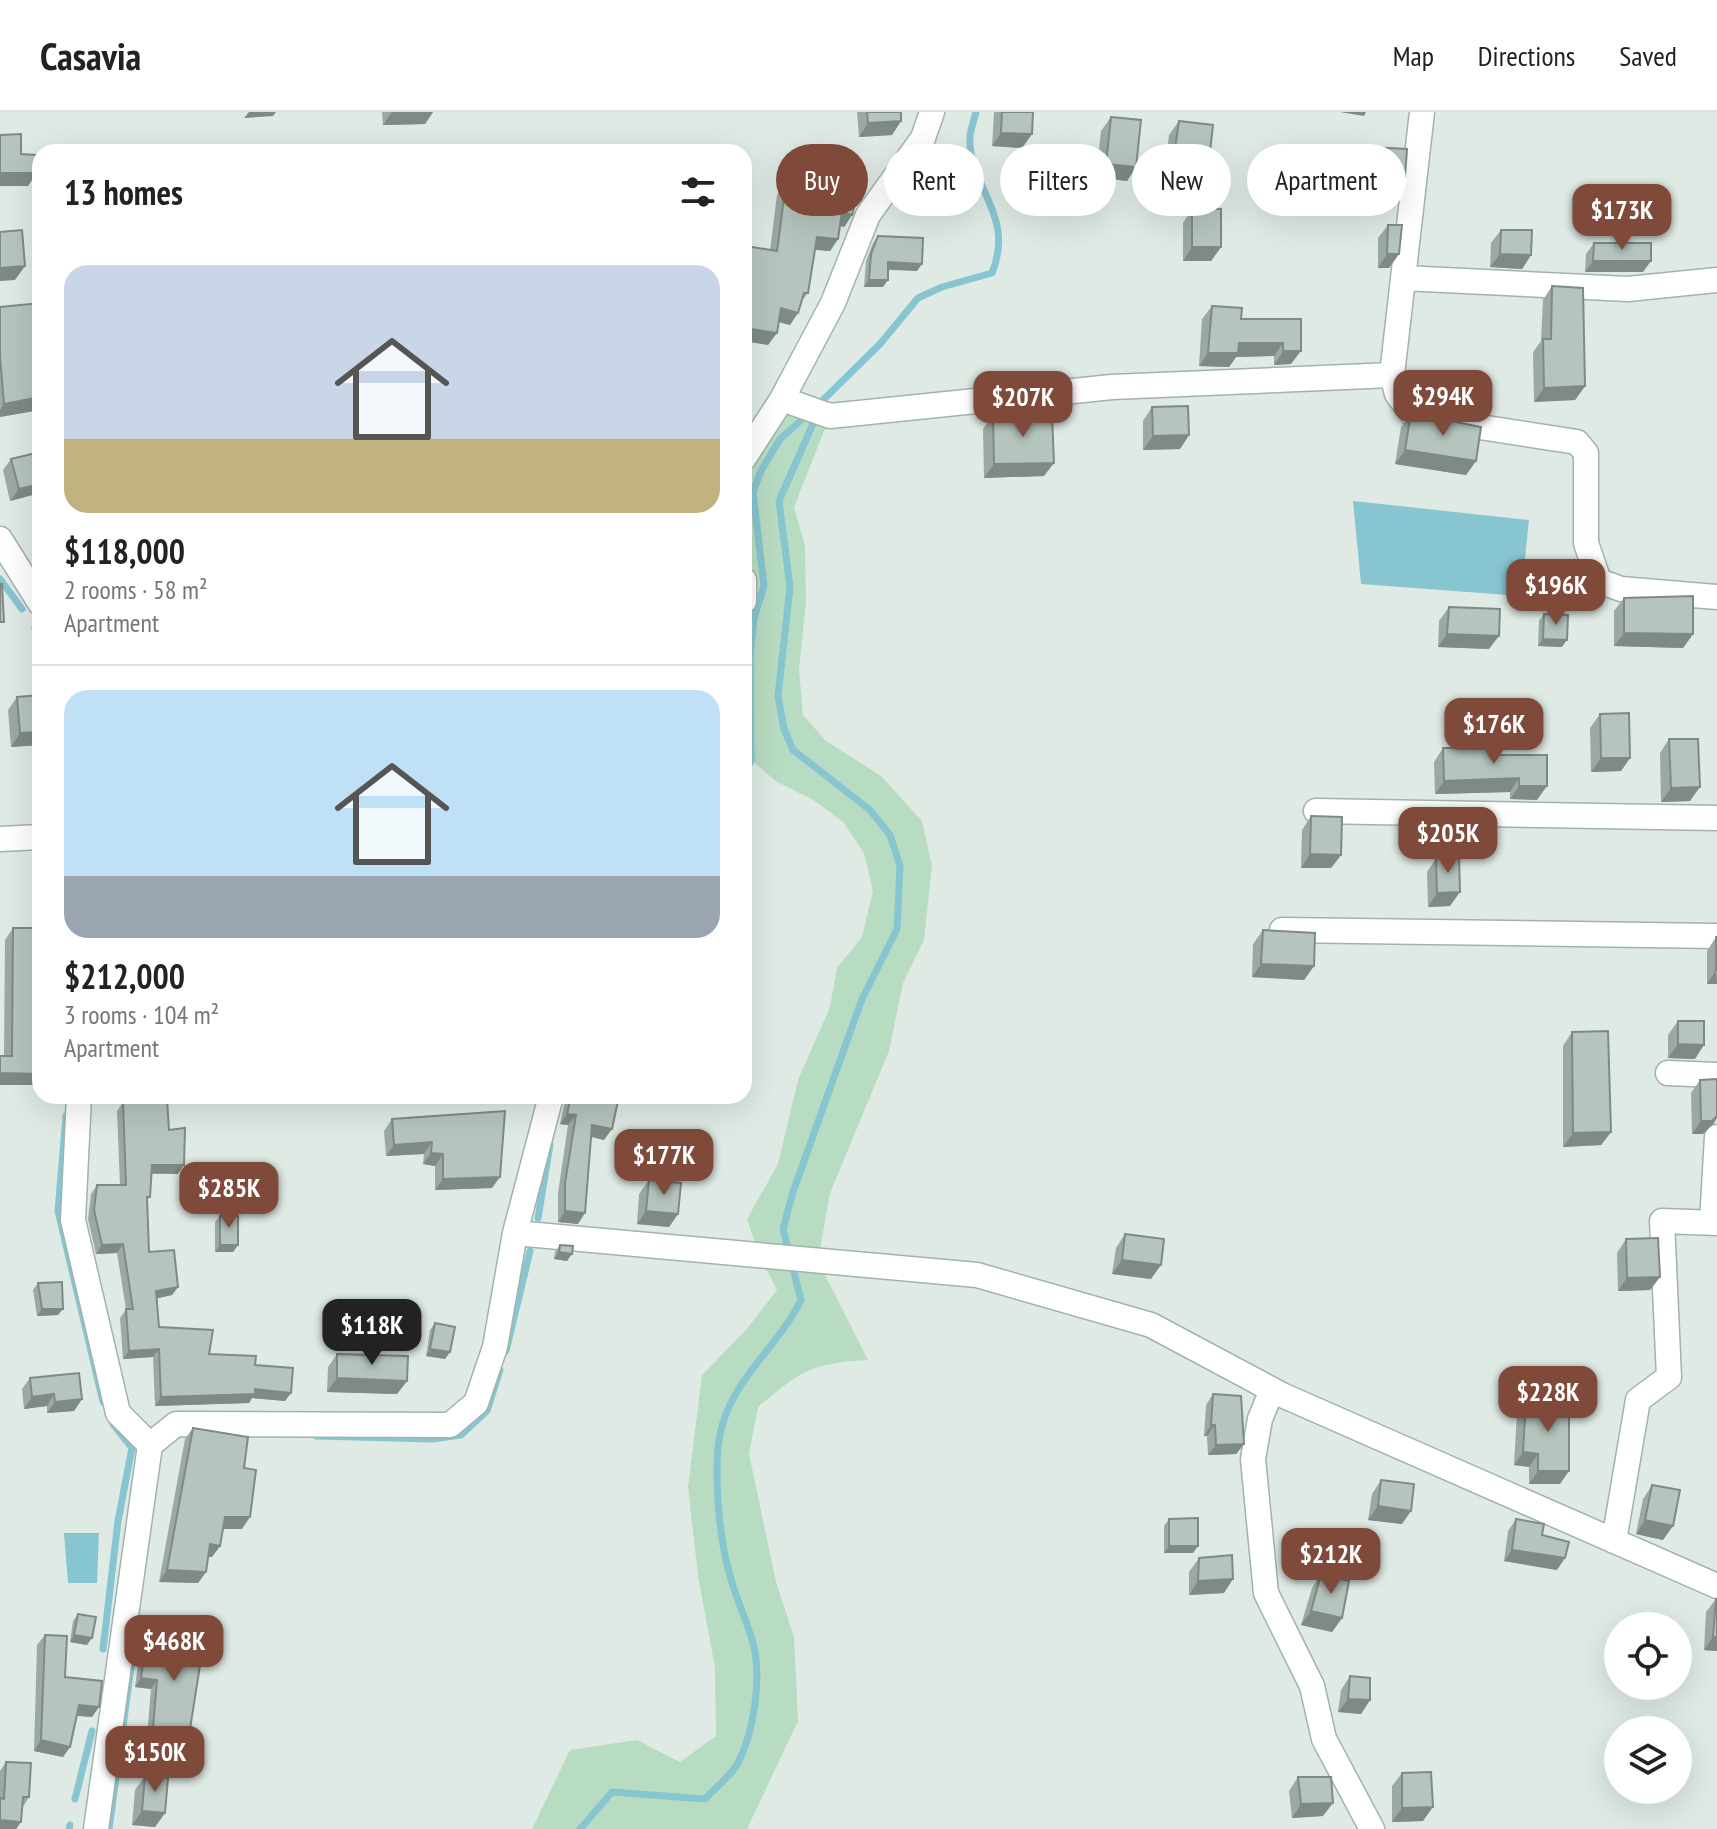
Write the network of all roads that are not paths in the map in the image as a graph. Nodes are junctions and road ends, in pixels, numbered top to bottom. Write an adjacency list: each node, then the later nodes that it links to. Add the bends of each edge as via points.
1 (932, 112): 6 (street, via 923,138 868,215 833,303)
2 (1422, 112): 3 (street)
3 (1403, 278): 4 (street, via 1628,289); 5 (street)
4 (1717, 280)
5 (1392, 375): 6 (street, via 1112,387 830,416); 10 (street, via 1397,394 1415,417 1577,442 1586,453 1586,543 1599,581 1621,589)
6 (782, 399): 7 (street)
7 (752, 446)
8 (0, 539): 9 (street)
9 (32, 590)
10 (1717, 597)
11 (1316, 811): 12 (street)
12 (1717, 819)
13 (32, 837): 14 (street)
14 (0, 839)
15 (1282, 930): 16 (street)
16 (1717, 936)
17 (1668, 1073): 18 (street)
18 (1717, 1075)
19 (79, 1104): 25 (street, via 73,1220 118,1413)
20 (549, 1104): 23 (street)
21 (1717, 1137): 22 (street)
22 (1714, 1222): 26 (street, via 1662,1221 1669,1377 1638,1400)
23 (515, 1233): 24 (street, via 977,1275 1151,1325); 25 (street, via 495,1347 476,1403 450,1425 176,1424)
24 (1272, 1390): 26 (street); 29 (street, via 1253,1459 1266,1593 1312,1686 1324,1739)
25 (150, 1445): 28 (street)
26 (1614, 1541): 27 (street)
27 (1717, 1586)
28 (96, 1829)
29 (1372, 1829)

